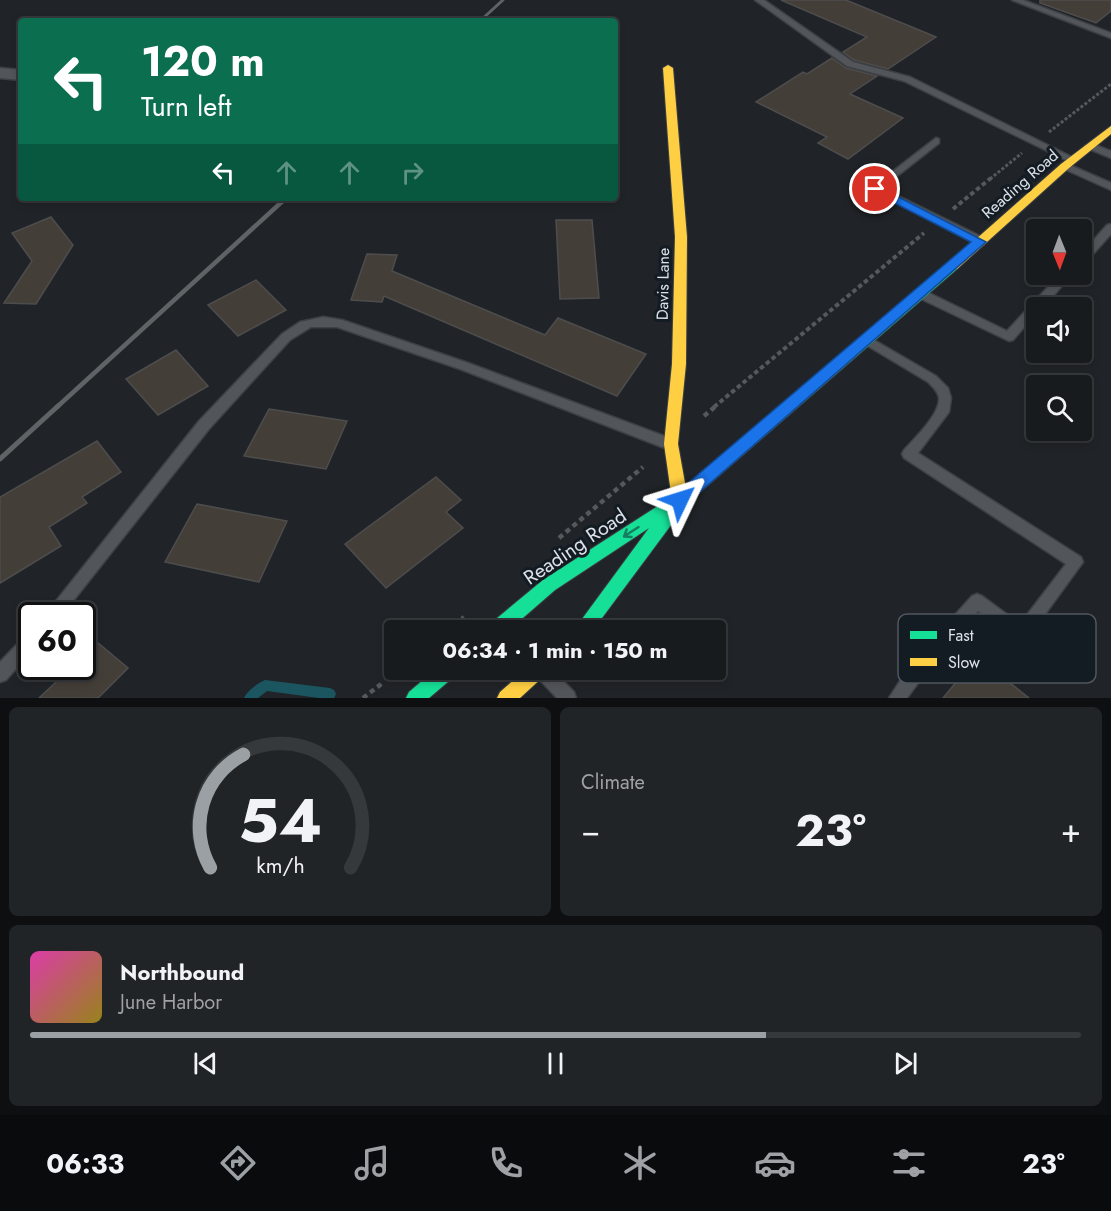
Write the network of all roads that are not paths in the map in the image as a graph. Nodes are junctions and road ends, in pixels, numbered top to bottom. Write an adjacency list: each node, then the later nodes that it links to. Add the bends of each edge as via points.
1 (759, 0): 11 (lane, via 850,64 906,80)
2 (1016, 0): 3 (lane)
3 (1111, 36)
4 (668, 68): 19 (main road, Davis Lane, via 681,237 679,364)
5 (0, 73): 6 (street)
6 (18, 75)
7 (1111, 129): 9 (main road, Reading Road)
8 (936, 141): 14 (lane, via 875,189)
9 (1090, 146): 10 (lane); 11 (main road, Reading Road)
10 (1111, 155)
11 (1069, 163): 12 (lane); 14 (main road, Reading Road)
12 (1111, 187)
13 (1111, 227): 15 (lane)
14 (980, 242): 17 (main road, Reading Road)
15 (1092, 248)
16 (1057, 285): 17 (lane, via 1009,337)
17 (921, 294): 18 (main road, Reading Road)
18 (867, 340): 20 (main road, Reading Road); 24 (lane, via 942,388 943,412 909,454 1076,562)
19 (671, 444): 20 (main road, Davis Lane); 21 (lane, via 338,323 320,320 300,325 204,425)
20 (680, 500): 25 (main road, Reading Road, one-way to 25, via 549,585); 26 (main road, Reading Road)
21 (62, 602)
22 (966, 614): 23 (lane, via 977,601)
23 (995, 614)
24 (1037, 614)
25 (508, 620)
26 (590, 620)
27 (18, 654): 28 (lane)
28 (0, 674)
29 (437, 680): 33 (main road)
30 (527, 680): 34 (main road)
31 (551, 680): 35 (lane)
32 (908, 683): 36 (lane)
33 (415, 698)
34 (506, 698)
35 (568, 698)
36 (897, 698)

